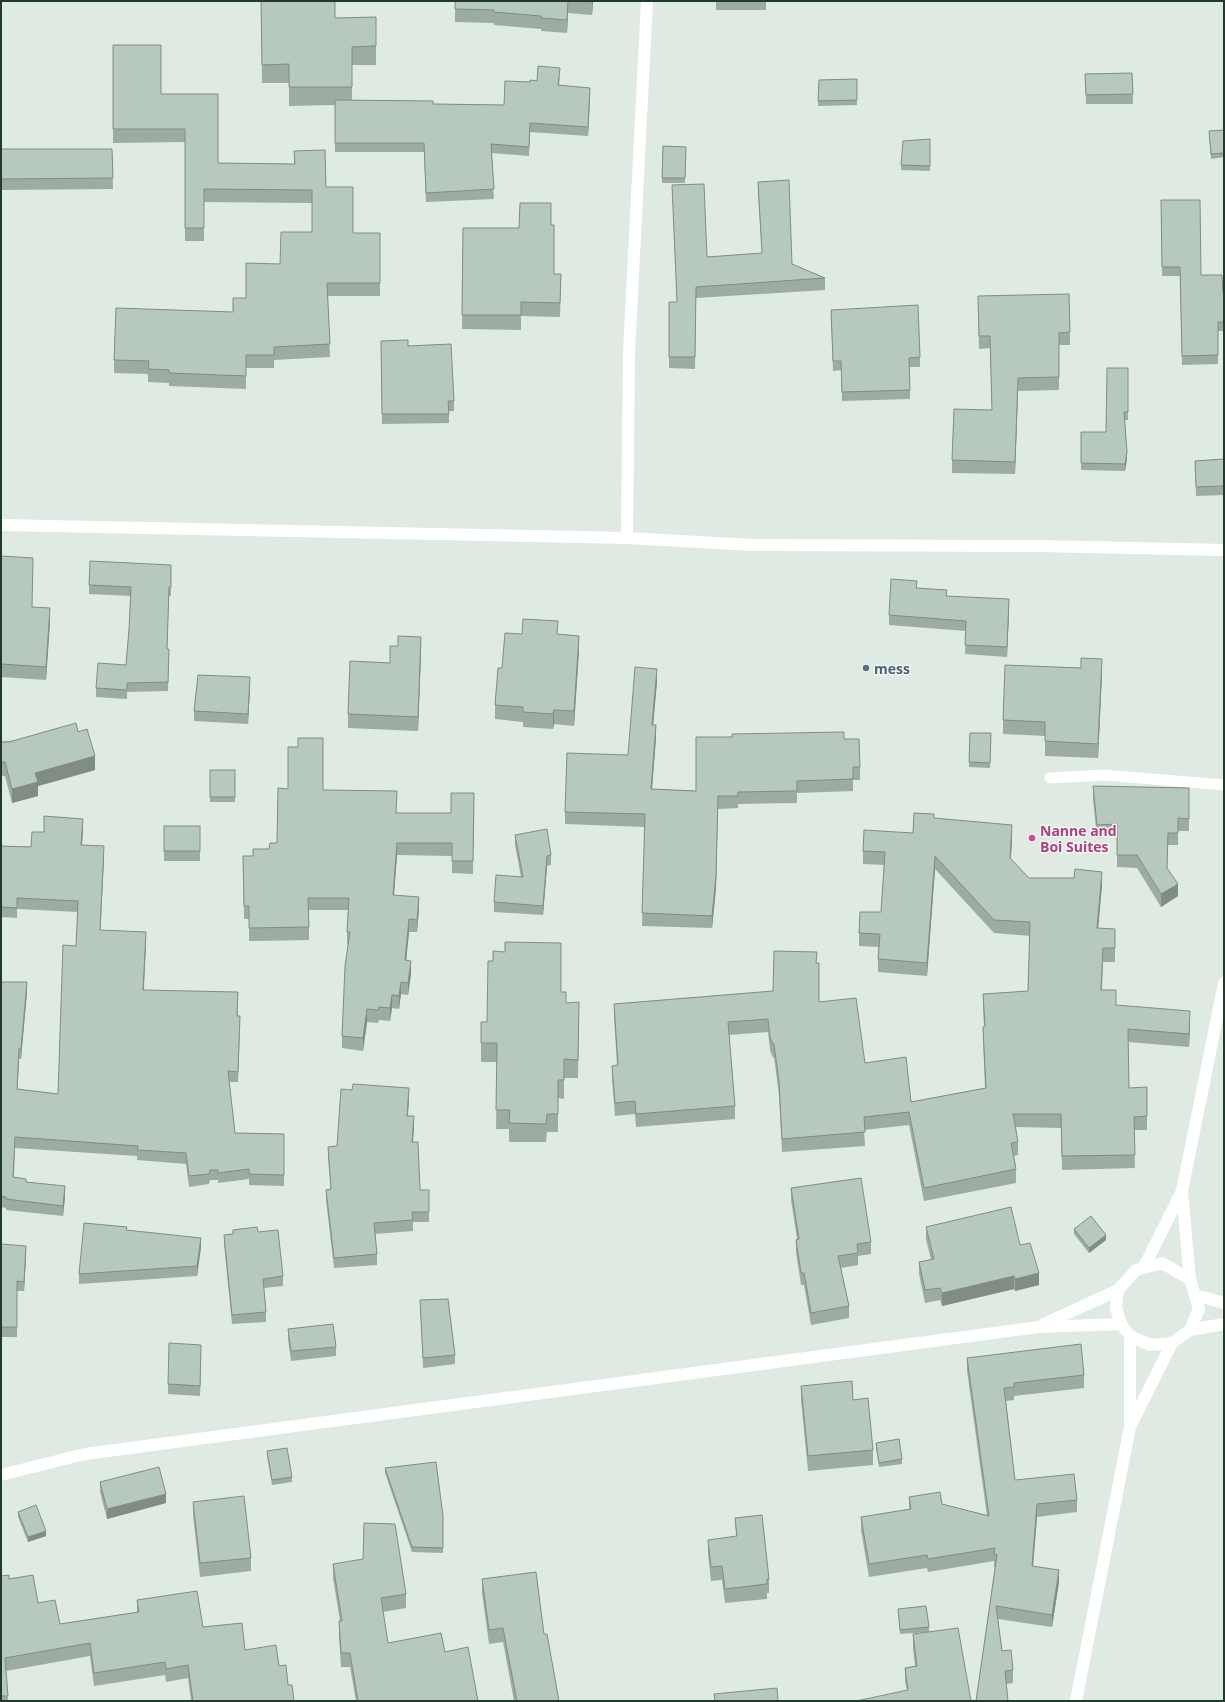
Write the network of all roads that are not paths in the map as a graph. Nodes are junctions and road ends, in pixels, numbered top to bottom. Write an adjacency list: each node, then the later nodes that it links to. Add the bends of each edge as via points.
1 (647, 1): 3 (street, via 629,352)
2 (1, 525): 3 (street)
3 (627, 538): 4 (street, via 752,545 1038,546)
4 (1224, 550)
5 (1050, 778): 6 (lane, via 1104,775)
6 (1224, 785)
7 (1224, 983): 8 (street)
8 (1182, 1191): 9 (street); 10 (street)
9 (1144, 1267): 10 (street, via 1162,1263); 11 (street, via 1136,1270)
10 (1190, 1279): 12 (street)
11 (1118, 1290): 14 (street, via 1116,1308); 16 (street)
12 (1194, 1295): 13 (street); 17 (street, via 1199,1309)
13 (1224, 1303)
14 (1121, 1324): 16 (street); 18 (street)
15 (1224, 1324): 17 (street)
16 (1039, 1326): 21 (street, via 85,1454)
17 (1190, 1330): 19 (street)
18 (1130, 1336): 19 (street, via 1150,1346); 20 (street)
19 (1172, 1343): 20 (street)
20 (1130, 1427): 22 (street)
21 (1, 1475)
22 (1076, 1701)

